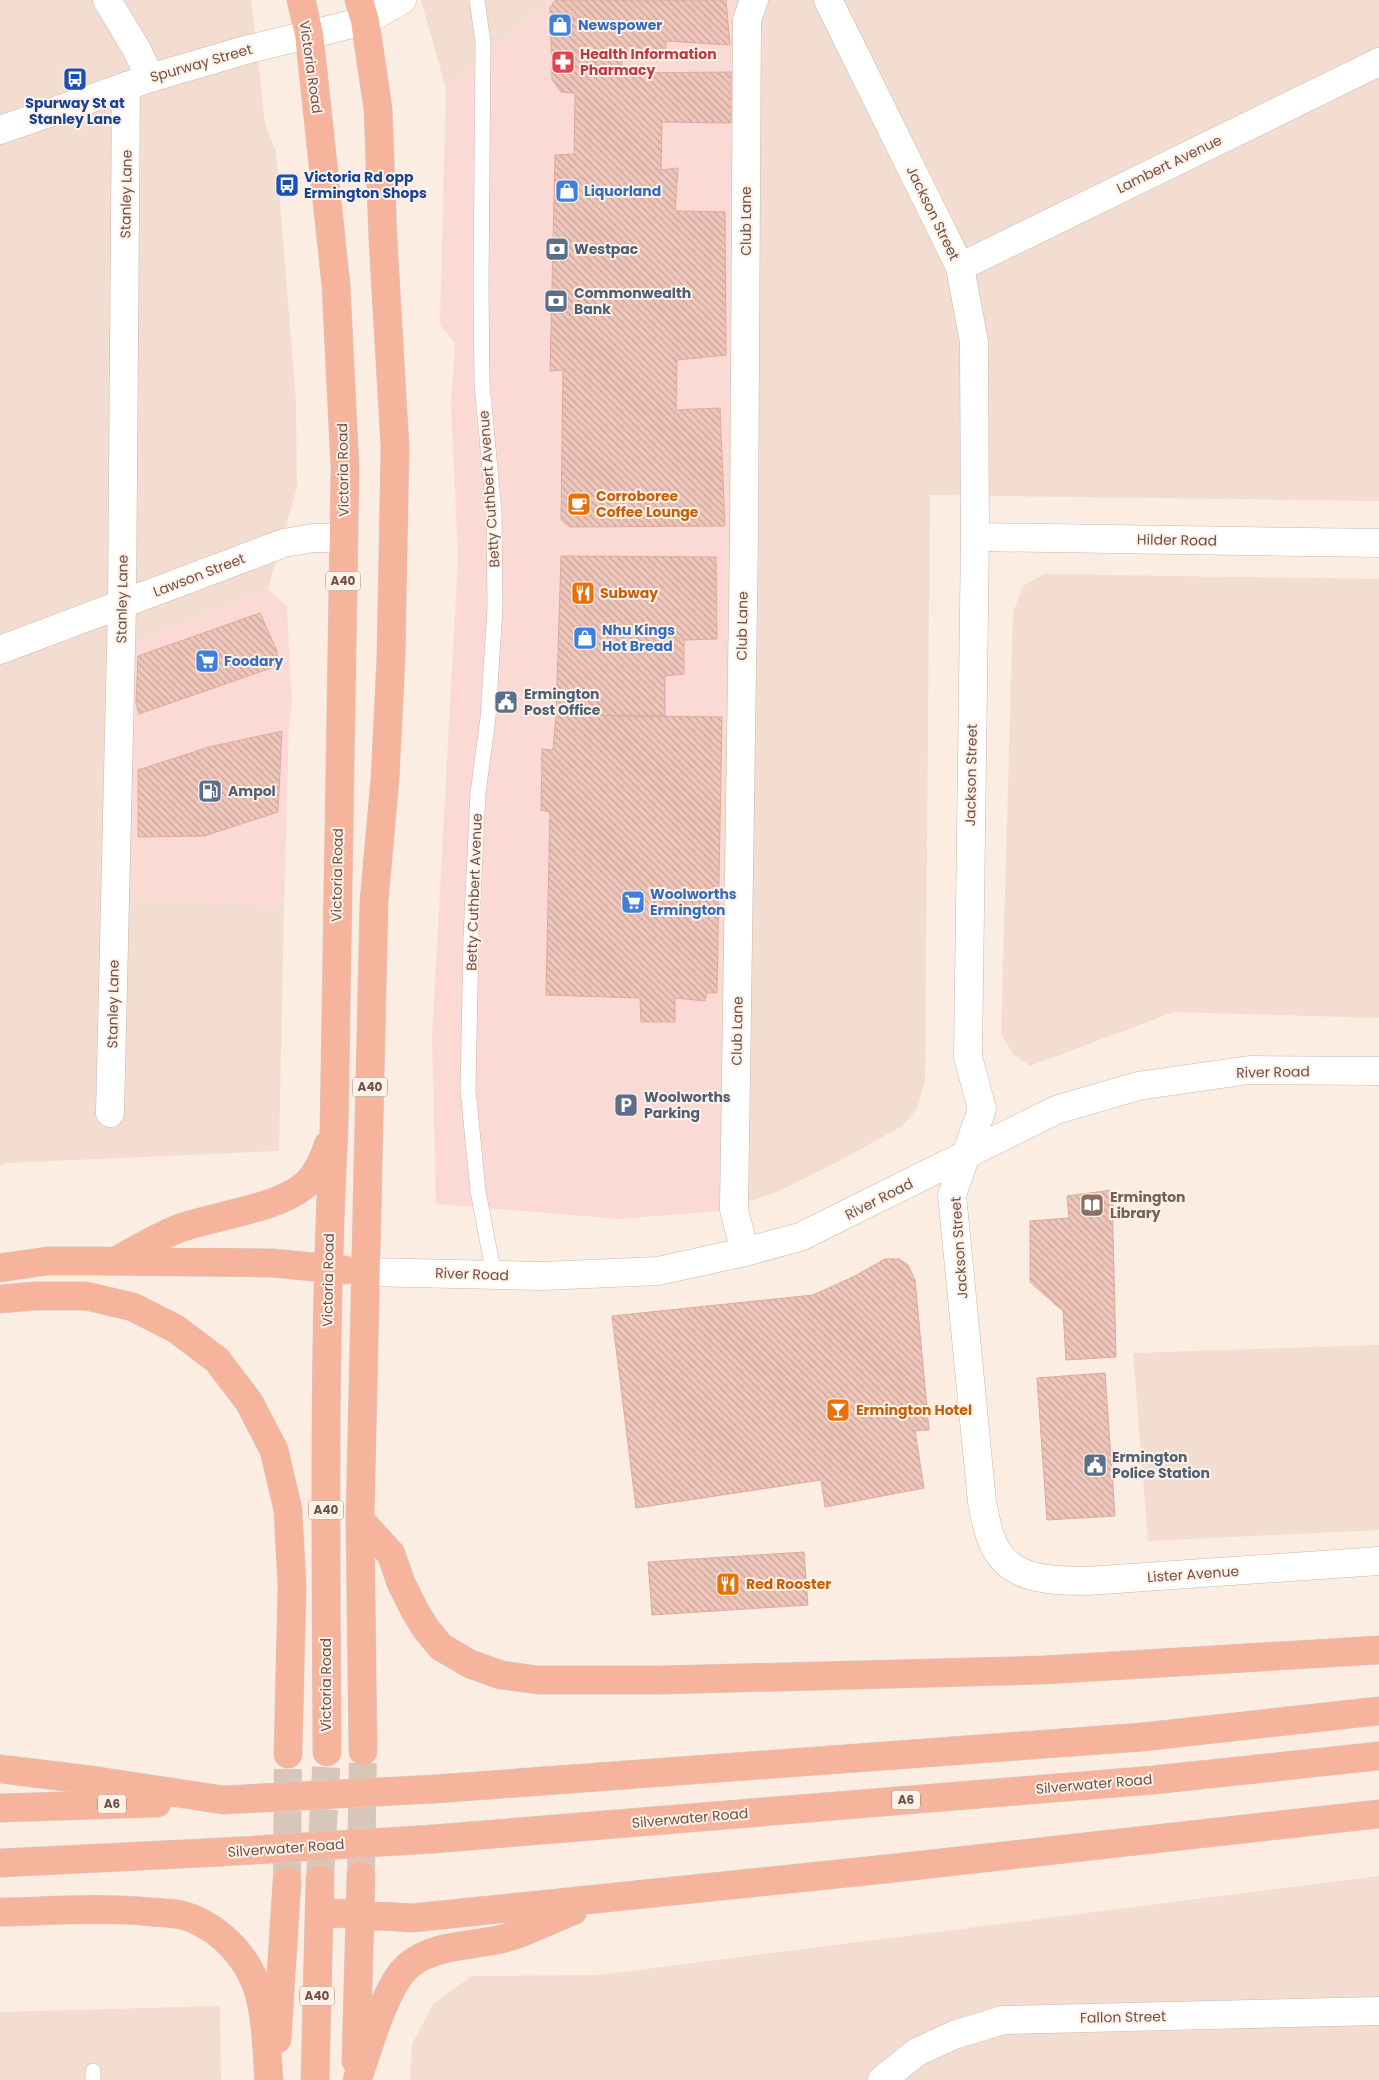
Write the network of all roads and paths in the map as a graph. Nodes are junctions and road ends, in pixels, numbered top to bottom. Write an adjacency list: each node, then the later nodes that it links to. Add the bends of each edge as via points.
1 (107, 0): 10 (street, Stanley Lane, via 137,50)
2 (301, 0): 8 (highway, Victoria Road / A40)
3 (402, 0): 7 (street, Spurway Street)
4 (477, 0): 27 (lane, Betty Cuthbert Avenue, via 483,42 482,384 494,512 495,608 488,718 478,794 468,1090 478,1191)
5 (754, 0): 22 (street, Club Lane, via 747,20 744,527 734,1210)
6 (828, 0): 12 (street, Jackson Street)
7 (362, 10): 8 (street, Spurway Street); 26 (highway, A40, via 378,109 395,447 392,658 374,901)
8 (309, 34): 10 (street, Spurway Street, via 249,48); 14 (highway, Victoria Road / A40, via 336,285 345,468)
9 (1379, 62): 12 (street, Lambert Avenue)
10 (138, 82): 11 (street, Spurway Street); 16 (street, Stanley Lane)
11 (0, 130)
12 (960, 266): 13 (street, Jackson Street, via 974,342)
13 (975, 537): 15 (street, Hilder Road); 21 (street, Jackson Street, via 968,1056 982,1109)
14 (344, 538): 16 (street, Lawson Street, via 313,538 284,543); 20 (highway, Victoria Road / A40)
15 (1379, 543)
16 (122, 605): 17 (street, Lawson Street); 19 (street, Stanley Lane)
17 (0, 650)
18 (1379, 1071): 21 (street, River Road, via 1249,1070 1138,1086 1056,1110)
19 (110, 1113)
20 (334, 1130): 23 (highway, via 323,1161 310,1180 296,1192 271,1203 180,1228); 25 (highway, Victoria Road / A40)
21 (967, 1153): 22 (street, River Road, via 800,1237); 31 (street, Jackson Street, via 952,1196 982,1502 992,1543)
22 (745, 1252): 27 (street, River Road, via 658,1271)
23 (116, 1261): 24 (highway, via 47,1261); 25 (highway, via 273,1263)
24 (0, 1268)
25 (328, 1268): 26 (highway); 35 (highway, Victoria Road / A40)
26 (366, 1272): 27 (street, River Road); 29 (highway, A40)
27 (494, 1275)
28 (0, 1300): 36 (highway, via 86,1296 133,1308 176,1329 217,1360 249,1402 274,1450 288,1510 292,1587)
29 (360, 1520): 32 (highway, via 391,1554 415,1611 441,1647 470,1664 501,1675 538,1680 1044,1670); 34 (highway, A40)
30 (1379, 1561): 31 (street, Lister Avenue, via 1087,1581 1044,1580)
31 (1010, 1568)
32 (1379, 1650)
33 (1379, 1711): 39 (highway, A6, bridge, via 1142,1737 434,1789)
34 (363, 1751)
35 (327, 1752)
36 (288, 1754)
37 (1379, 1756): 42 (highway, Silverwater Road / A6, bridge, via 1143,1780 433,1839)
38 (0, 1769): 39 (highway)
39 (224, 1800): 40 (highway, A6)
40 (0, 1808)
41 (1379, 1814): 46 (highway)
42 (0, 1864)
43 (361, 1876): 49 (highway)
44 (320, 1879): 48 (highway, A40)
45 (287, 1880): 52 (highway)
46 (600, 1900): 49 (highway, via 412,1918); 54 (highway, via 509,1937 459,1945 432,1953 408,1966 391,1990)
47 (0, 1912): 51 (highway, via 130,1910 182,1915 210,1927 244,1960 253,1977 263,2016)
48 (319, 1912): 49 (highway); 53 (highway, A40)
49 (359, 1914): 54 (highway)
50 (1379, 2010): 55 (street, Fallon Street, via 1003,2020 954,2035 917,2052)
51 (268, 2080)
52 (274, 2080)
53 (315, 2080)
54 (356, 2080)
55 (882, 2080)

